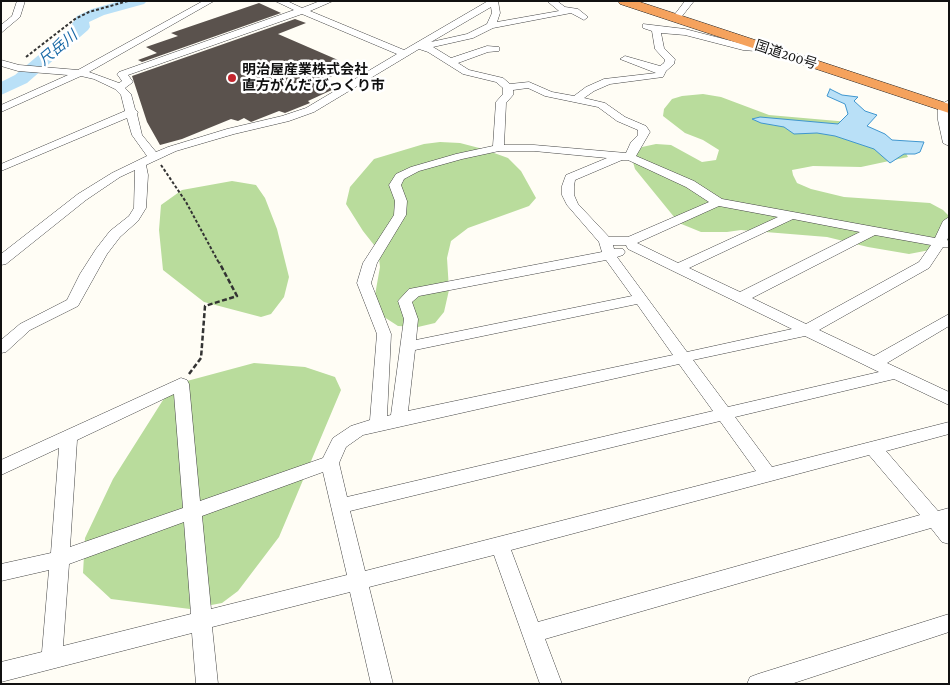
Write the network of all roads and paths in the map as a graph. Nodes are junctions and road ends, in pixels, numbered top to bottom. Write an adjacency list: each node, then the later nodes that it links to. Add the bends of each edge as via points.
1 (21, 1): 16 (street)
2 (128, 1): 34 (path, via 76,19)
3 (210, 1): 36 (street)
4 (279, 1): 12 (street)
5 (328, 1): 12 (street)
6 (494, 1): 18 (street, via 496,13); 26 (street)
7 (551, 1): 11 (street)
8 (620, 1): 9 (street)
9 (624, 1): 15 (highway, 国道200号)
10 (690, 1): 15 (street)
11 (562, 9): 13 (street, via 575,11); 17 (street, via 567,12)
12 (302, 11): 29 (street); 37 (street, via 122,74 128,82)
13 (584, 17)
14 (1, 18): 16 (street)
15 (676, 18): 28 (highway, 国道200号)
16 (14, 20): 21 (street)
17 (511, 22): 18 (street); 19 (street)
18 (491, 26): 26 (street, via 470,36)
19 (526, 26)
20 (646, 26): 22 (street)
21 (1, 30)
22 (657, 30): 23 (street); 35 (street, via 660,49 670,59)
23 (687, 33): 24 (street); 25 (street)
24 (700, 36): 28 (street, via 743,47); 30 (street)
25 (684, 43)
26 (421, 47): 29 (street); 32 (street)
27 (496, 49): 32 (street)
28 (768, 49): 40 (highway, 国道200号)
29 (406, 54): 45 (street, via 310,110 198,140)
30 (741, 54)
31 (625, 59): 35 (street)
32 (450, 62): 38 (street, via 478,76 504,82)
33 (1, 63): 34 (street)
34 (16, 67): 36 (street)
35 (661, 70): 39 (street, via 660,75 608,81)
36 (80, 73): 37 (street); 41 (street)
37 (119, 87): 42 (street, via 126,94)
38 (508, 87): 39 (street, via 529,85 549,94); 44 (street, via 508,95 501,102)
39 (577, 99): 46 (street, via 602,106 642,128 645,132 643,137)
40 (947, 106): 43 (street, via 943,120)
41 (1, 110)
42 (133, 112): 45 (street, via 137,135); 48 (street)
43 (949, 143)
44 (498, 148): 46 (street, via 534,148); 72 (street, via 415,169 400,177 395,185 401,201 400,215 370,263 364,283 384,334)
45 (153, 156): 47 (street); 68 (path, via 166,169 186,202 237,296 205,306 201,358)
46 (625, 157): 49 (street, via 690,184); 53 (street, via 570,178 568,186 573,205)
47 (140, 163): 57 (street, via 82,197); 64 (street, via 140,208 101,252 73,303 25,327)
48 (1, 168)
49 (718, 202): 50 (street); 54 (street)
50 (790, 216): 52 (street); 58 (street)
51 (949, 221): 55 (street)
52 (872, 231): 55 (street); 59 (street)
53 (605, 241): 54 (street); 56 (street)
54 (631, 243): 56 (street); 58 (street)
55 (944, 244): 62 (street, via 914,272)
56 (609, 255): 60 (street); 63 (street, via 414,292 405,301 411,319)
57 (1, 261)
58 (678, 268): 59 (street)
59 (740, 298): 62 (street)
60 (641, 299): 63 (street); 65 (street)
61 (949, 318): 66 (street)
62 (805, 330): 65 (street); 66 (street)
63 (409, 346): 71 (street)
64 (1, 348)
65 (684, 358): 70 (street); 71 (street)
66 (876, 363): 67 (street)
67 (896, 373): 69 (street); 70 (street)
68 (181, 384): 74 (street); 80 (street)
69 (949, 398)
70 (726, 416): 78 (street); 79 (street)
71 (399, 420): 72 (street)
72 (378, 424): 76 (street, via 357,430 339,443)
73 (949, 428): 75 (street)
74 (70, 435): 77 (street); 84 (street)
75 (874, 448): 78 (street); 81 (street)
76 (330, 463): 79 (street); 80 (street)
77 (1, 468)
78 (768, 475): 83 (street)
79 (340, 506): 86 (street)
80 (192, 511): 84 (street); 87 (street)
81 (941, 517): 82 (street); 89 (street)
82 (949, 536)
83 (500, 545): 86 (street); 89 (street)
84 (59, 559): 85 (street); 90 (street)
85 (1, 573)
86 (357, 582): 87 (street); 93 (street)
87 (203, 620): 90 (street); 92 (street)
88 (949, 624): 95 (street)
89 (532, 633): 94 (street)
90 (52, 659): 91 (street)
91 (1, 672)
92 (207, 684)
93 (382, 684)
94 (551, 684)
95 (758, 684)

